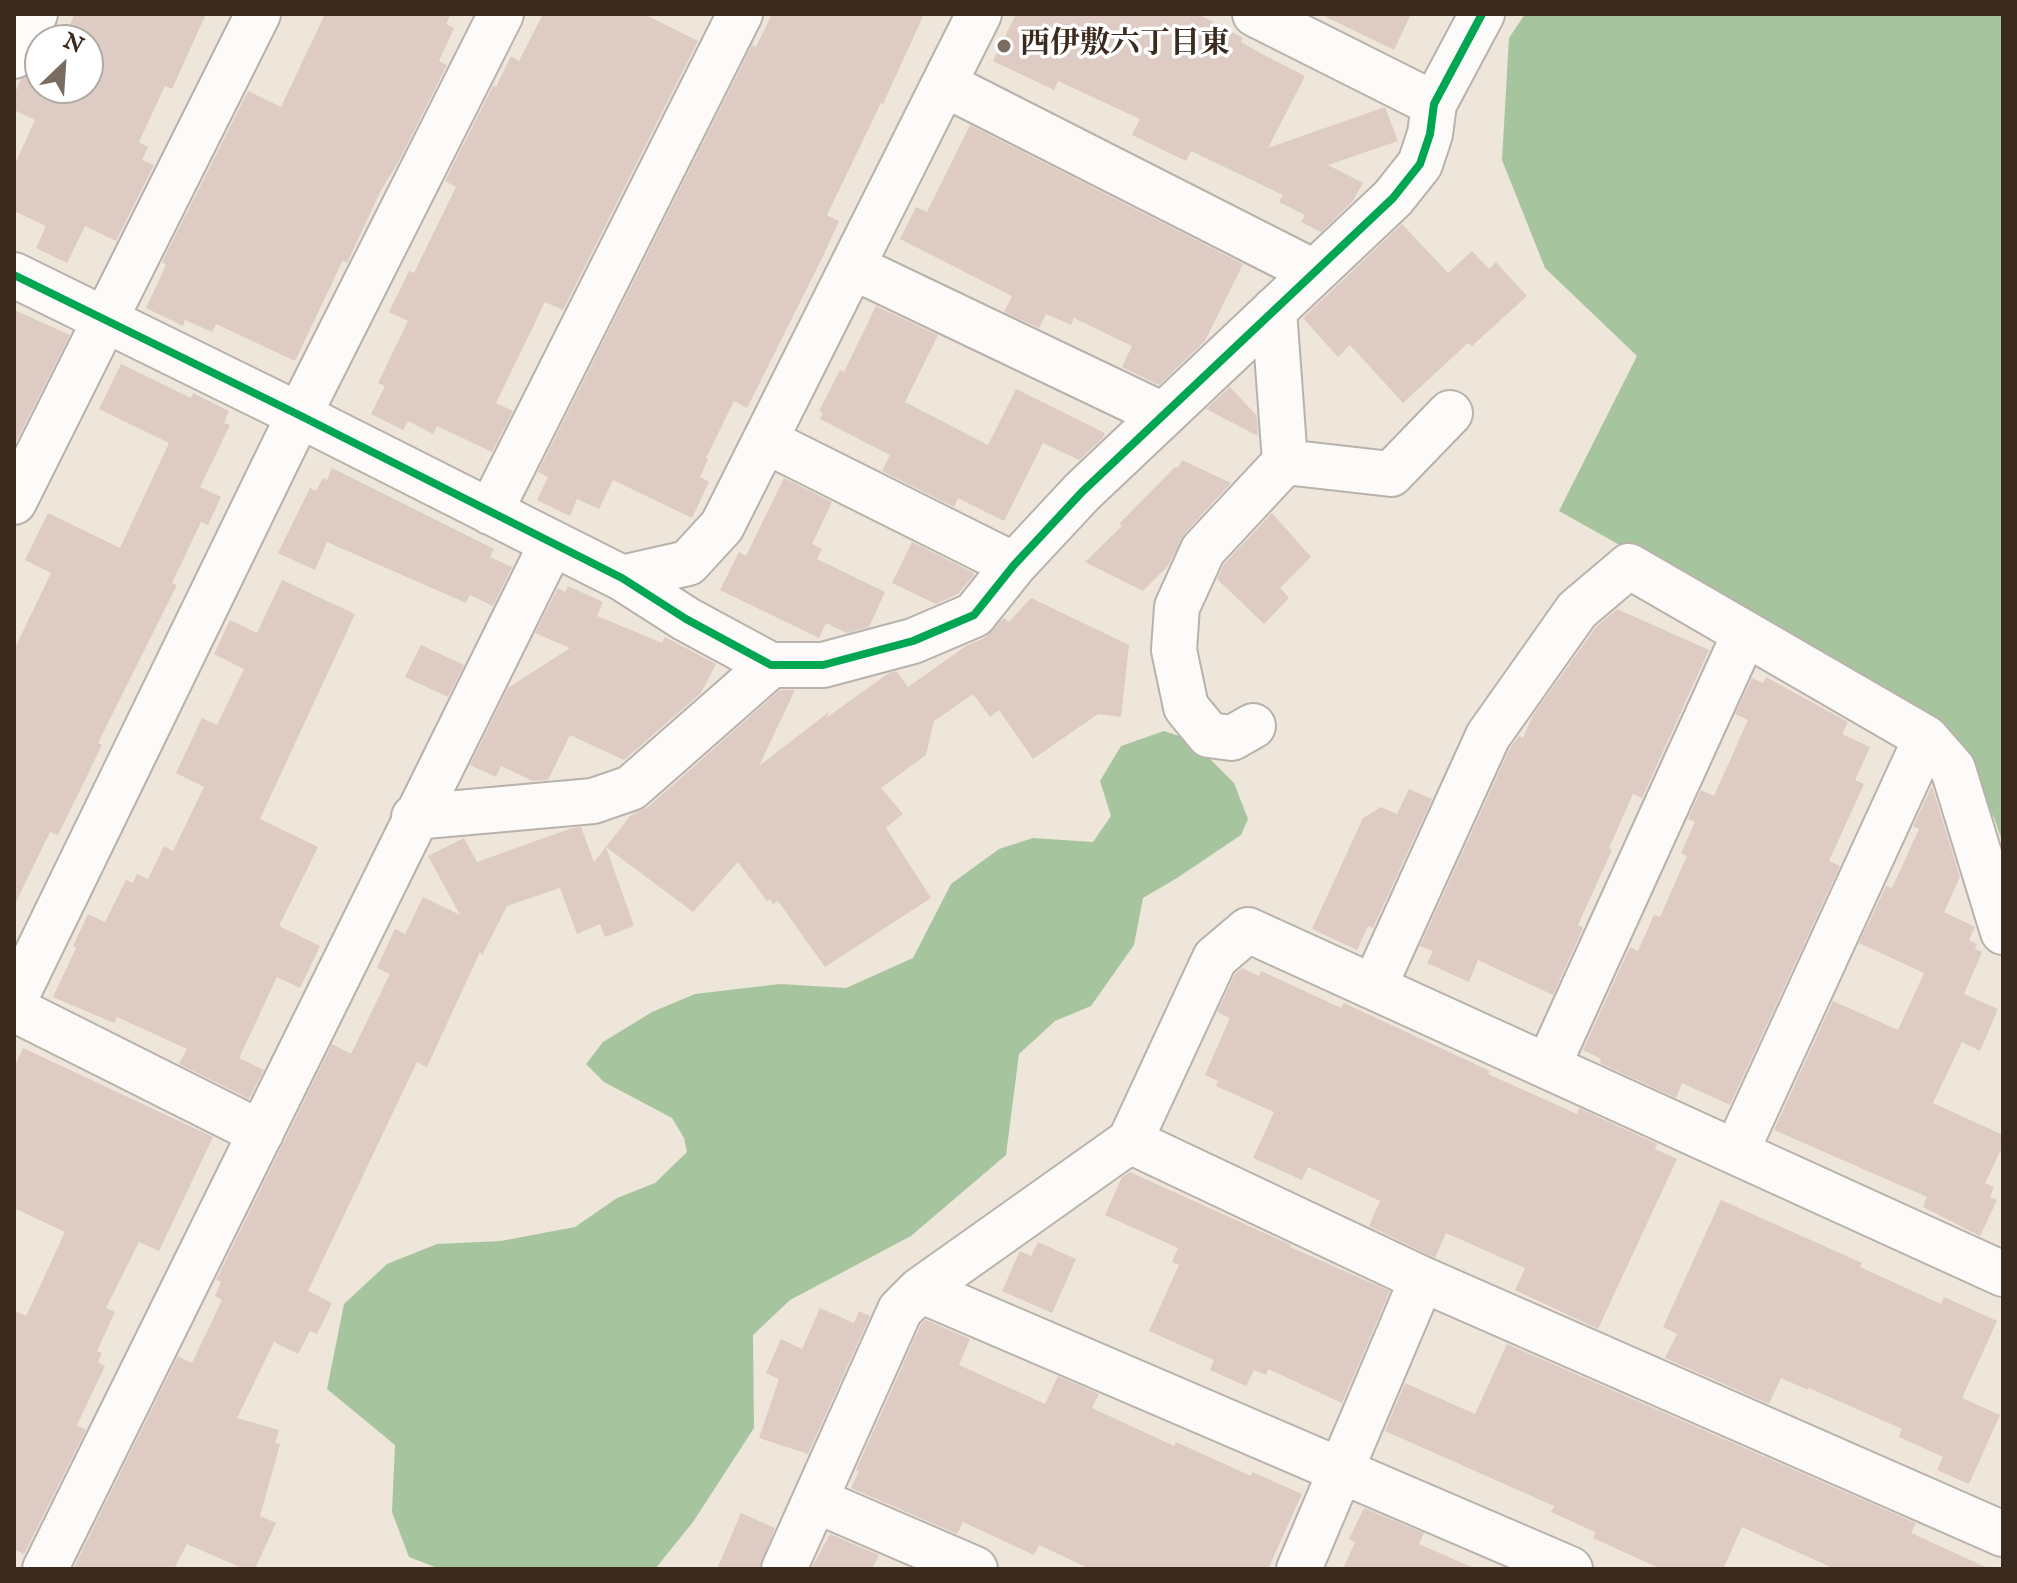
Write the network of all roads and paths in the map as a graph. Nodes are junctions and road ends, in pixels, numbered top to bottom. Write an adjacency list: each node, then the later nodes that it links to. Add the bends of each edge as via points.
1 (35, 14): 8 (street)
2 (258, 14): 15 (street)
3 (501, 14): 17 (street)
4 (740, 14): 22 (street)
5 (979, 14): 9 (street)
6 (1255, 14): 10 (street)
7 (1482, 14): 10 (street)
8 (14, 56)
9 (944, 84): 11 (street); 12 (street)
10 (1434, 104): 12 (street, via 1420,164 1393,198)
11 (853, 267): 18 (street); 19 (street)
12 (1314, 272): 14 (street)
13 (14, 275): 15 (street)
14 (1274, 310): 18 (street); 20 (street)
15 (104, 319): 17 (street); 21 (street)
16 (1450, 413): 20 (street, via 1391,474)
17 (299, 415): 22 (street); 33 (street)
18 (1163, 415): 24 (street)
19 (766, 441): 24 (street); 25 (street, via 722,526 688,563)
20 (1285, 462): 28 (street, via 1203,550 1177,607 1174,650 1186,707 1209,735 1232,738)
21 (14, 502)
22 (490, 512): 23 (street)
23 (552, 543): 25 (street); 30 (street)
24 (1014, 565): 27 (street, via 974,615 913,641 823,665)
25 (622, 578): 27 (street)
26 (1745, 633): 29 (street); 32 (street, via 1629,566 1577,610 1488,736); 35 (street)
27 (771, 665): 30 (street, via 631,788 593,801)
28 (1253, 726)
29 (1926, 738): 31 (street, via 1953,769); 38 (street)
30 (414, 817): 36 (street)
31 (2003, 932)
32 (1374, 987): 35 (street); 37 (street, via 1248,930 1215,958)
33 (14, 1001)
34 (14, 1009): 36 (street)
35 (1548, 1066): 38 (street)
36 (261, 1133): 45 (street)
37 (1130, 1141): 40 (street); 41 (street)
38 (1736, 1152): 39 (street)
39 (2003, 1274)
40 (1422, 1279): 42 (street); 44 (street)
41 (920, 1290): 42 (street); 43 (street, via 900,1310)
42 (1341, 1471): 48 (street); 49 (street)
43 (815, 1500): 46 (street); 47 (street)
44 (2003, 1534)
45 (45, 1569)
46 (784, 1569)
47 (975, 1569)
48 (1299, 1569)
49 (1570, 1569)

